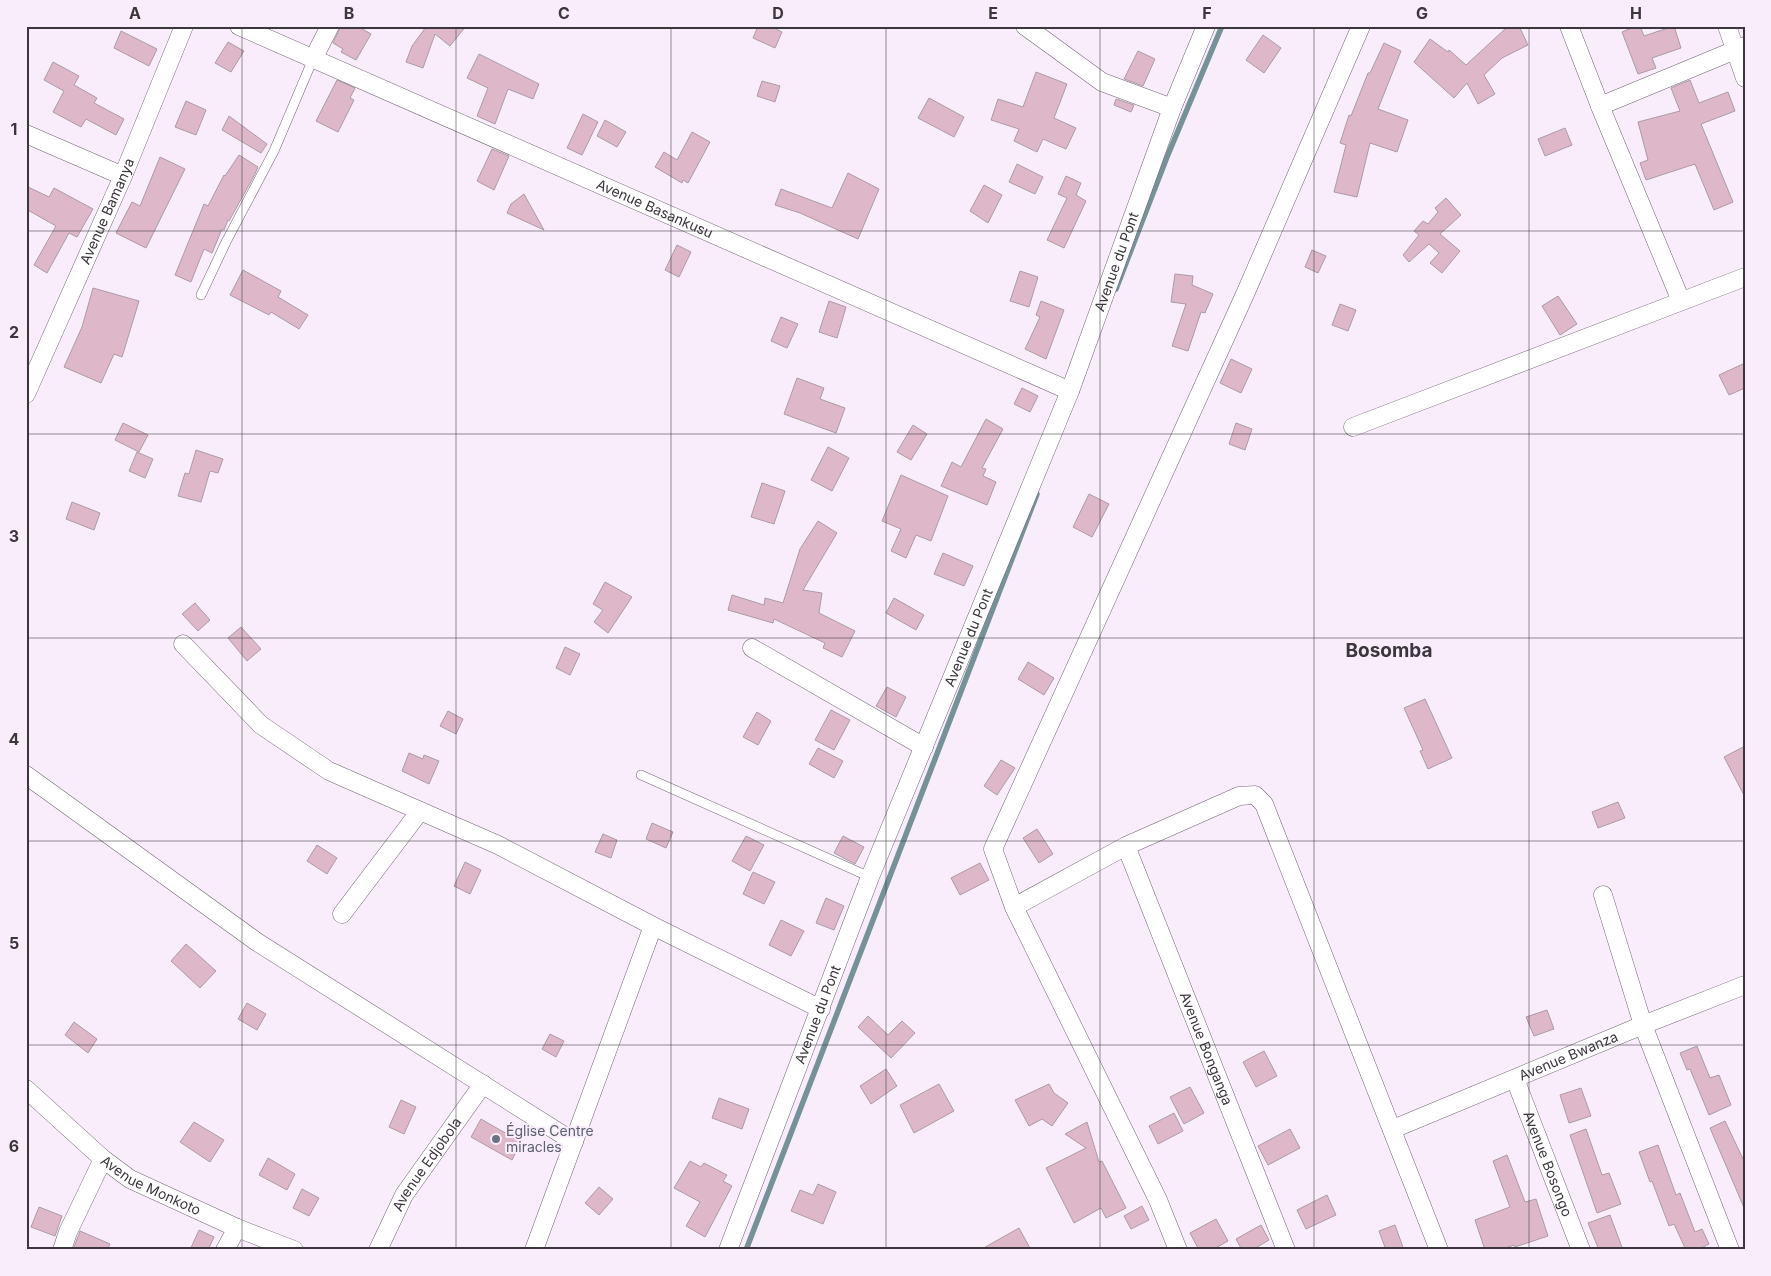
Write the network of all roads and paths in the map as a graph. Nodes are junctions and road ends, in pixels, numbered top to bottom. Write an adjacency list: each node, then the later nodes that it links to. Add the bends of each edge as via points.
1 (184, 26): 15 (street, Avenue Bamanya)
2 (239, 26): 10 (street, Avenue Basankusu)
3 (330, 26): 10 (street)
4 (1024, 26): 13 (street, via 1102,82)
5 (1206, 26): 13 (street, Avenue du Pont)
6 (1361, 26): 31 (street, via 1242,301 993,849)
7 (1569, 26): 12 (street)
8 (1727, 26): 9 (street)
9 (1740, 48): 11 (street); 12 (street)
10 (313, 58): 17 (lane, via 274,151); 19 (street, Avenue Basankusu)
11 (1745, 78)
12 (1600, 106): 18 (street)
13 (1172, 108): 19 (street, Avenue du Pont)
14 (26, 134): 15 (street)
15 (122, 176): 20 (street, Avenue Bamanya)
16 (1745, 277): 18 (street)
17 (201, 294)
18 (1681, 301): 21 (street)
19 (1070, 391): 24 (street, Avenue du Pont)
20 (26, 394)
21 (1353, 427)
22 (183, 644): 27 (street, via 261,725 329,771)
23 (752, 648): 24 (street)
24 (924, 747): 29 (street, Avenue du Pont)
25 (26, 775): 38 (street, via 257,942)
26 (641, 775): 29 (lane)
27 (420, 811): 32 (street); 33 (street, via 498,845)
28 (1126, 846): 31 (street); 40 (street, via 1240,796 1255,795 1264,804); 51 (street, Avenue Bonganga)
29 (870, 877): 35 (street, Avenue du Pont)
30 (1603, 895): 36 (street)
31 (1014, 907): 50 (street, via 1158,1200)
32 (342, 914)
33 (653, 926): 35 (street); 41 (street)
34 (1745, 985): 36 (street, Avenue Bwanza)
35 (821, 1009): 49 (street, Avenue du Pont)
36 (1643, 1025): 37 (street, Avenue Bwanza); 54 (street)
37 (1515, 1078): 40 (street, Avenue Bwanza); 53 (street, Avenue Bosongo)
38 (483, 1084): 41 (street); 47 (street, Avenue Edjobola, via 404,1195)
39 (26, 1090): 42 (street, Avenue Monkoto)
40 (1393, 1129): 52 (street)
41 (574, 1142): 48 (street)
42 (103, 1159): 43 (street, Avenue Monkoto, via 130,1179); 44 (street)
43 (238, 1228): 45 (street); 46 (street, Avenue Monkoto)
44 (62, 1250)
45 (225, 1250)
46 (294, 1250)
47 (378, 1250)
48 (534, 1250)
49 (728, 1250)
50 (1178, 1250)
51 (1286, 1250)
52 (1439, 1250)
53 (1581, 1250)
54 (1730, 1250)

